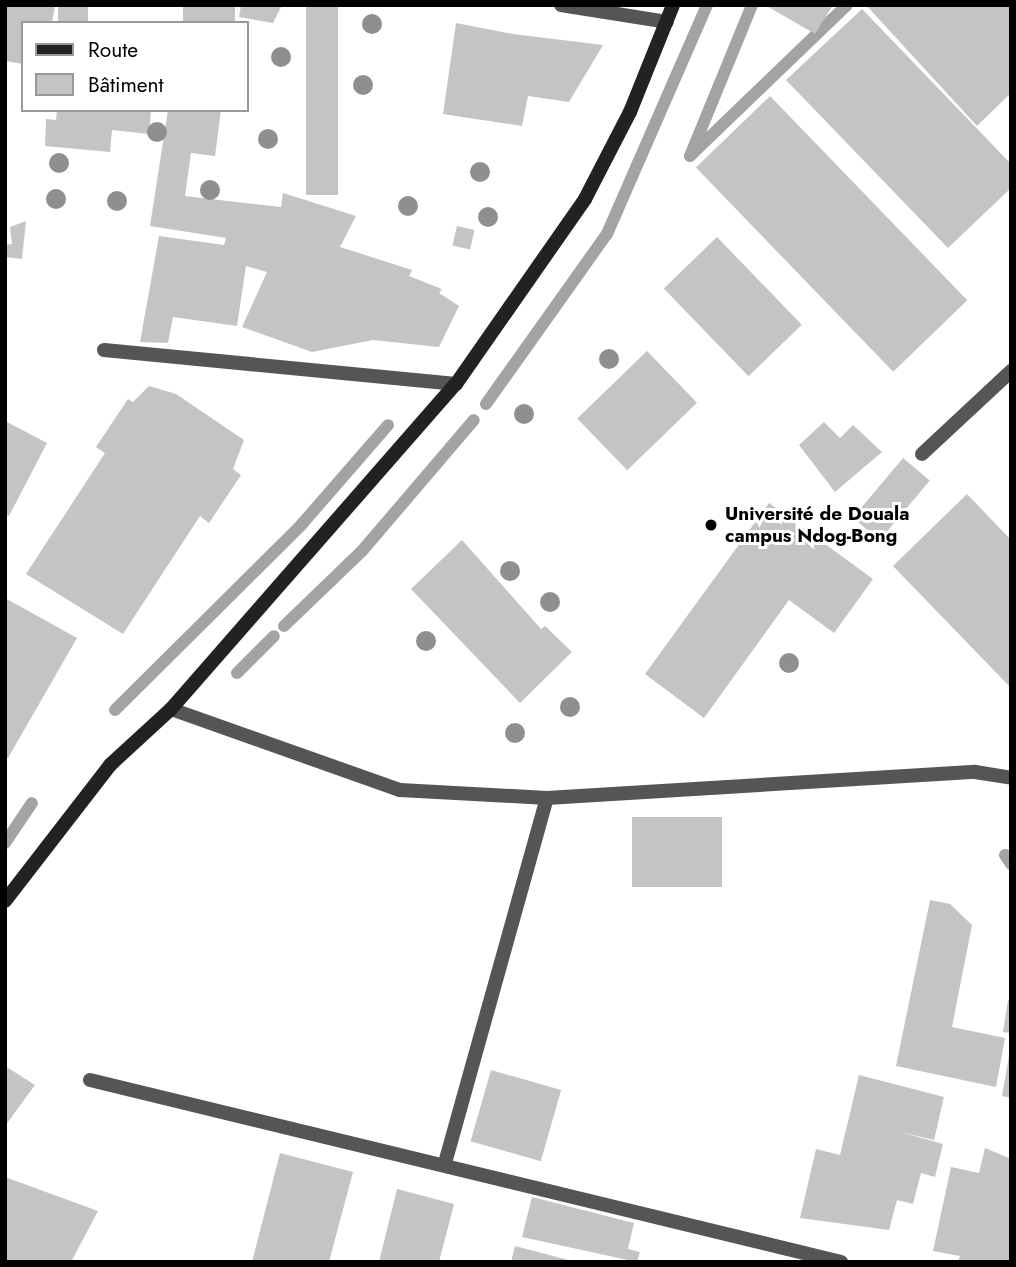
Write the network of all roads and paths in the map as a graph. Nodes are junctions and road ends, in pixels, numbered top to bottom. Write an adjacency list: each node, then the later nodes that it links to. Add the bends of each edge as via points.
1 (561, 5): 3 (street)
2 (673, 5): 3 (main road)
3 (667, 22): 6 (main road, via 585,199)
4 (104, 351): 6 (street)
5 (1011, 372): 7 (street)
6 (456, 384): 8 (main road)
7 (922, 454)
8 (171, 709): 10 (street, via 400,790); 11 (main road, via 110,765)
9 (1011, 778): 10 (street, via 975,772)
10 (547, 798): 13 (street)
11 (5, 901)
12 (90, 1080): 13 (street)
13 (444, 1163): 14 (street)
14 (841, 1262)

